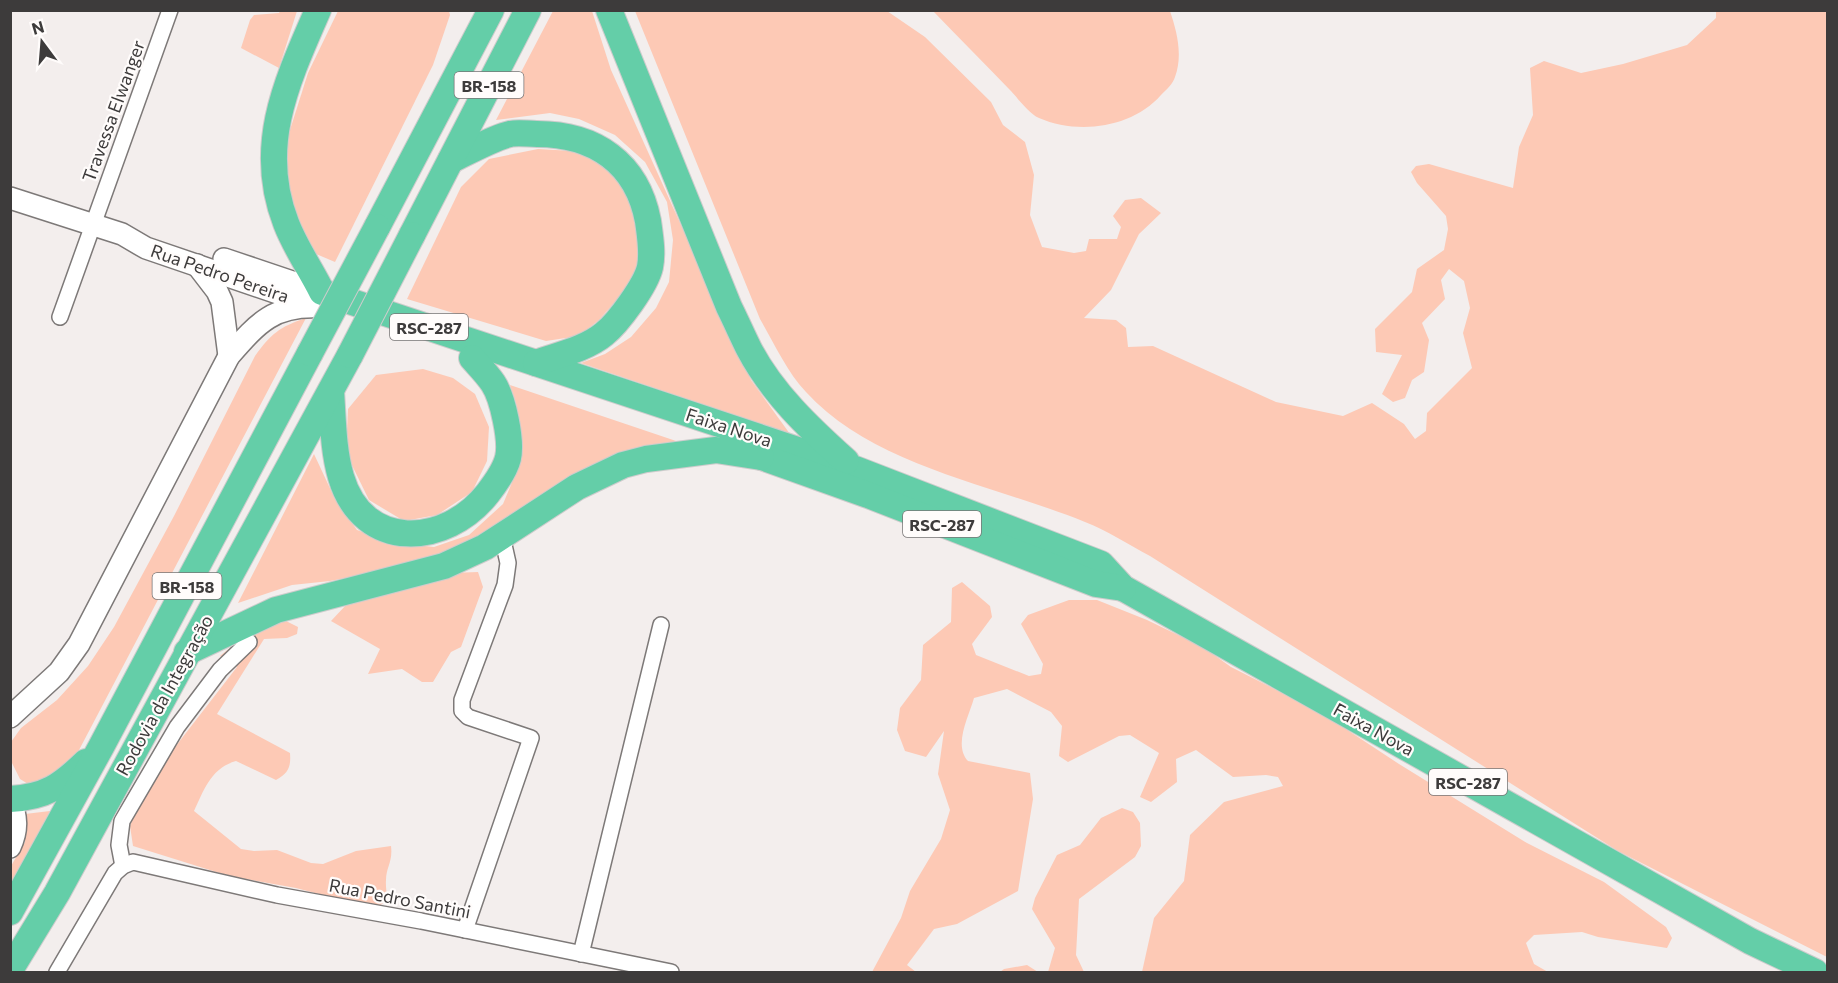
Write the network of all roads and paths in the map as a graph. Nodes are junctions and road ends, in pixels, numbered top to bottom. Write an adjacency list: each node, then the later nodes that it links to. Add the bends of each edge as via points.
1 (170, 10): 10 (street, Travessa Elwanger)
2 (318, 10): 13 (highway, via 280,104 273,169 286,223 297,250 309,265)
3 (483, 10): 7 (highway)
4 (491, 10): 7 (highway, BR-158)
5 (528, 10): 8 (highway, BR-158)
6 (609, 10): 20 (highway, via 749,350 785,402)
7 (477, 39): 27 (highway, Rodovia da Integração / BR-158, bridge)
8 (451, 160): 17 (highway, via 509,134 576,138 620,163 641,195 650,232 650,269 623,316 602,336); 18 (highway, Rodovia da Integração / BR-158, bridge)
9 (10, 198): 10 (main road, Rua Pedro Pereira)
10 (93, 224): 11 (main road, Rua Pedro Pereira); 14 (street, Travessa Elwanger)
11 (122, 234): 12 (main road, Rua Pedro Pereira, via 146,248); 13 (main road, Rua Pedro Pereira, via 152,235)
12 (197, 265): 13 (main road, Rua Pedro Pereira); 15 (main road, via 222,302)
13 (321, 299): 15 (main road, via 270,317 251,331); 16 (highway, Faixa Nova / RSC-287); 17 (highway, Faixa Nova / RSC-287)
14 (60, 317)
15 (230, 356): 26 (main road, via 79,644 59,672)
16 (472, 358): 18 (highway, via 493,383 502,402 508,458 495,484 476,508 453,524 430,531 392,532 367,519 352,501 341,478); 19 (highway, Faixa Nova / RSC-287)
17 (536, 363): 20 (highway, Faixa Nova / RSC-287)
18 (331, 391): 25 (highway, Rodovia da Integração / BR-158)
19 (763, 457): 21 (highway, via 716,450 623,465 577,487); 22 (highway, Faixa Nova / RSC-287, via 1096,584)
20 (855, 469): 22 (highway, Faixa Nova / RSC-287, via 1101,564)
21 (502, 536): 25 (highway, via 444,566 276,610); 32 (street, via 508,563 505,585 462,700 462,711 468,717 531,738)
22 (1123, 588): 37 (highway, Faixa Nova / RSC-287, via 1750,941)
23 (661, 625): 33 (street)
24 (249, 642): 30 (street, via 220,670 177,727 122,821 119,845)
25 (187, 652): 34 (highway, Rodovia da Integração / BR-158, via 57,893)
26 (10, 717)
27 (101, 747): 28 (highway, via 64,783 50,791); 31 (highway, Rodovia da Integração / BR-158)
28 (10, 799): 29 (main road, via 16,829)
29 (10, 847)
30 (123, 866): 32 (street, Rua Pedro Santini, via 133,862 277,895); 35 (street, via 115,873)
31 (10, 912)
32 (465, 930): 33 (street, Rua Pedro Santini)
33 (581, 954): 36 (street, Rua Pedro Santini)
34 (10, 970)
35 (57, 972)
36 (671, 972)
37 (1815, 972)

